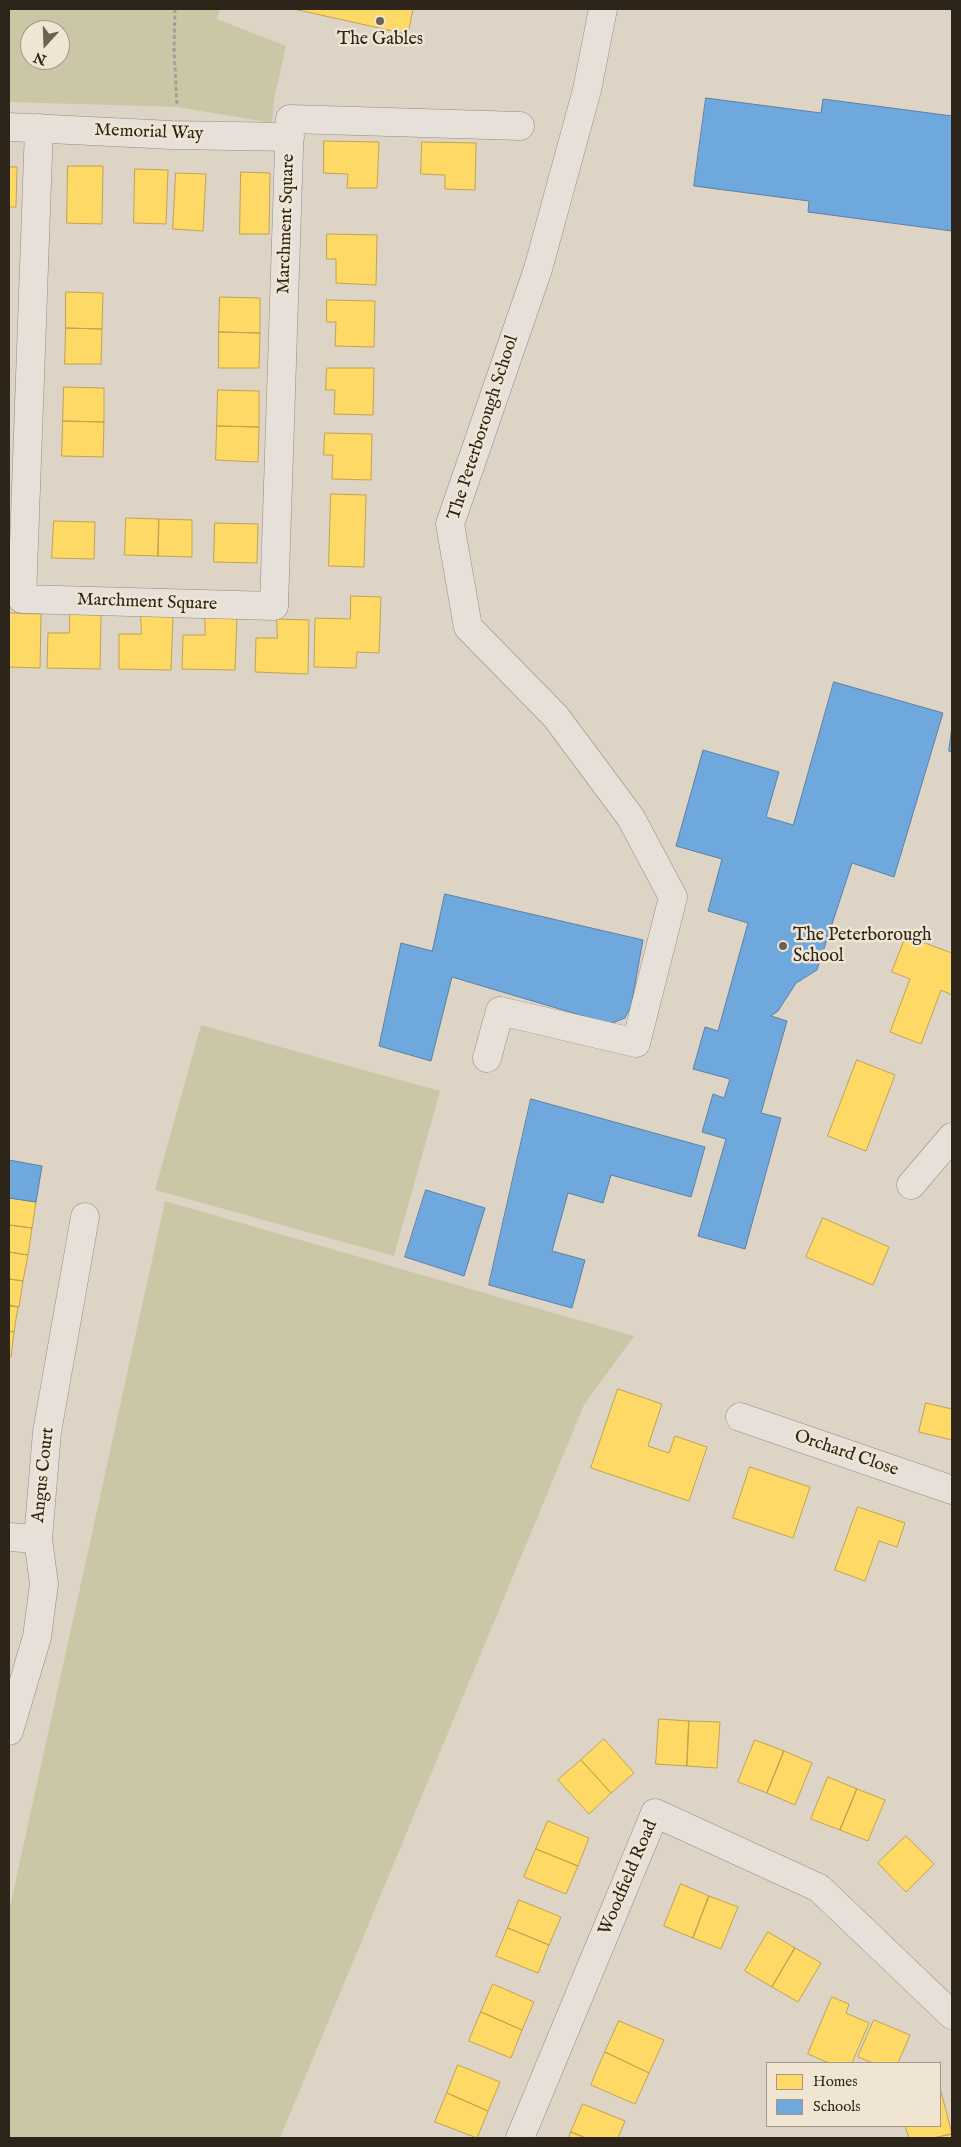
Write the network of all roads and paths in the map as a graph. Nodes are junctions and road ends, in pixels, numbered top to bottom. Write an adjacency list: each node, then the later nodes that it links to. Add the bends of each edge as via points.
1 (175, 9): 6 (path, via 177,107)
2 (603, 9): 8 (street, The Peterborough School, via 587,90 538,269 450,524 468,626 556,717 631,818 673,897 636,1043 500,1011)
3 (520, 126): 7 (street, via 290,119)
4 (9, 127): 5 (street, Memorial Way)
5 (39, 128): 6 (street, Memorial Way); 7 (street, Marchment Square, via 22,600 274,606)
6 (172, 135): 7 (street, Memorial Way)
7 (290, 137)
8 (487, 1058)
9 (952, 1137): 10 (street)
10 (911, 1185)
11 (85, 1217): 15 (street, Angus Court, via 47,1432)
12 (740, 1417): 13 (street, Orchard Close)
13 (952, 1490)
14 (9, 1536): 15 (street)
15 (38, 1539): 16 (street, Angus Court, via 44,1584 37,1637)
16 (9, 1731)
17 (952, 2015): 18 (street, Woodfield Road, via 819,1888 655,1813)
18 (520, 2138)

